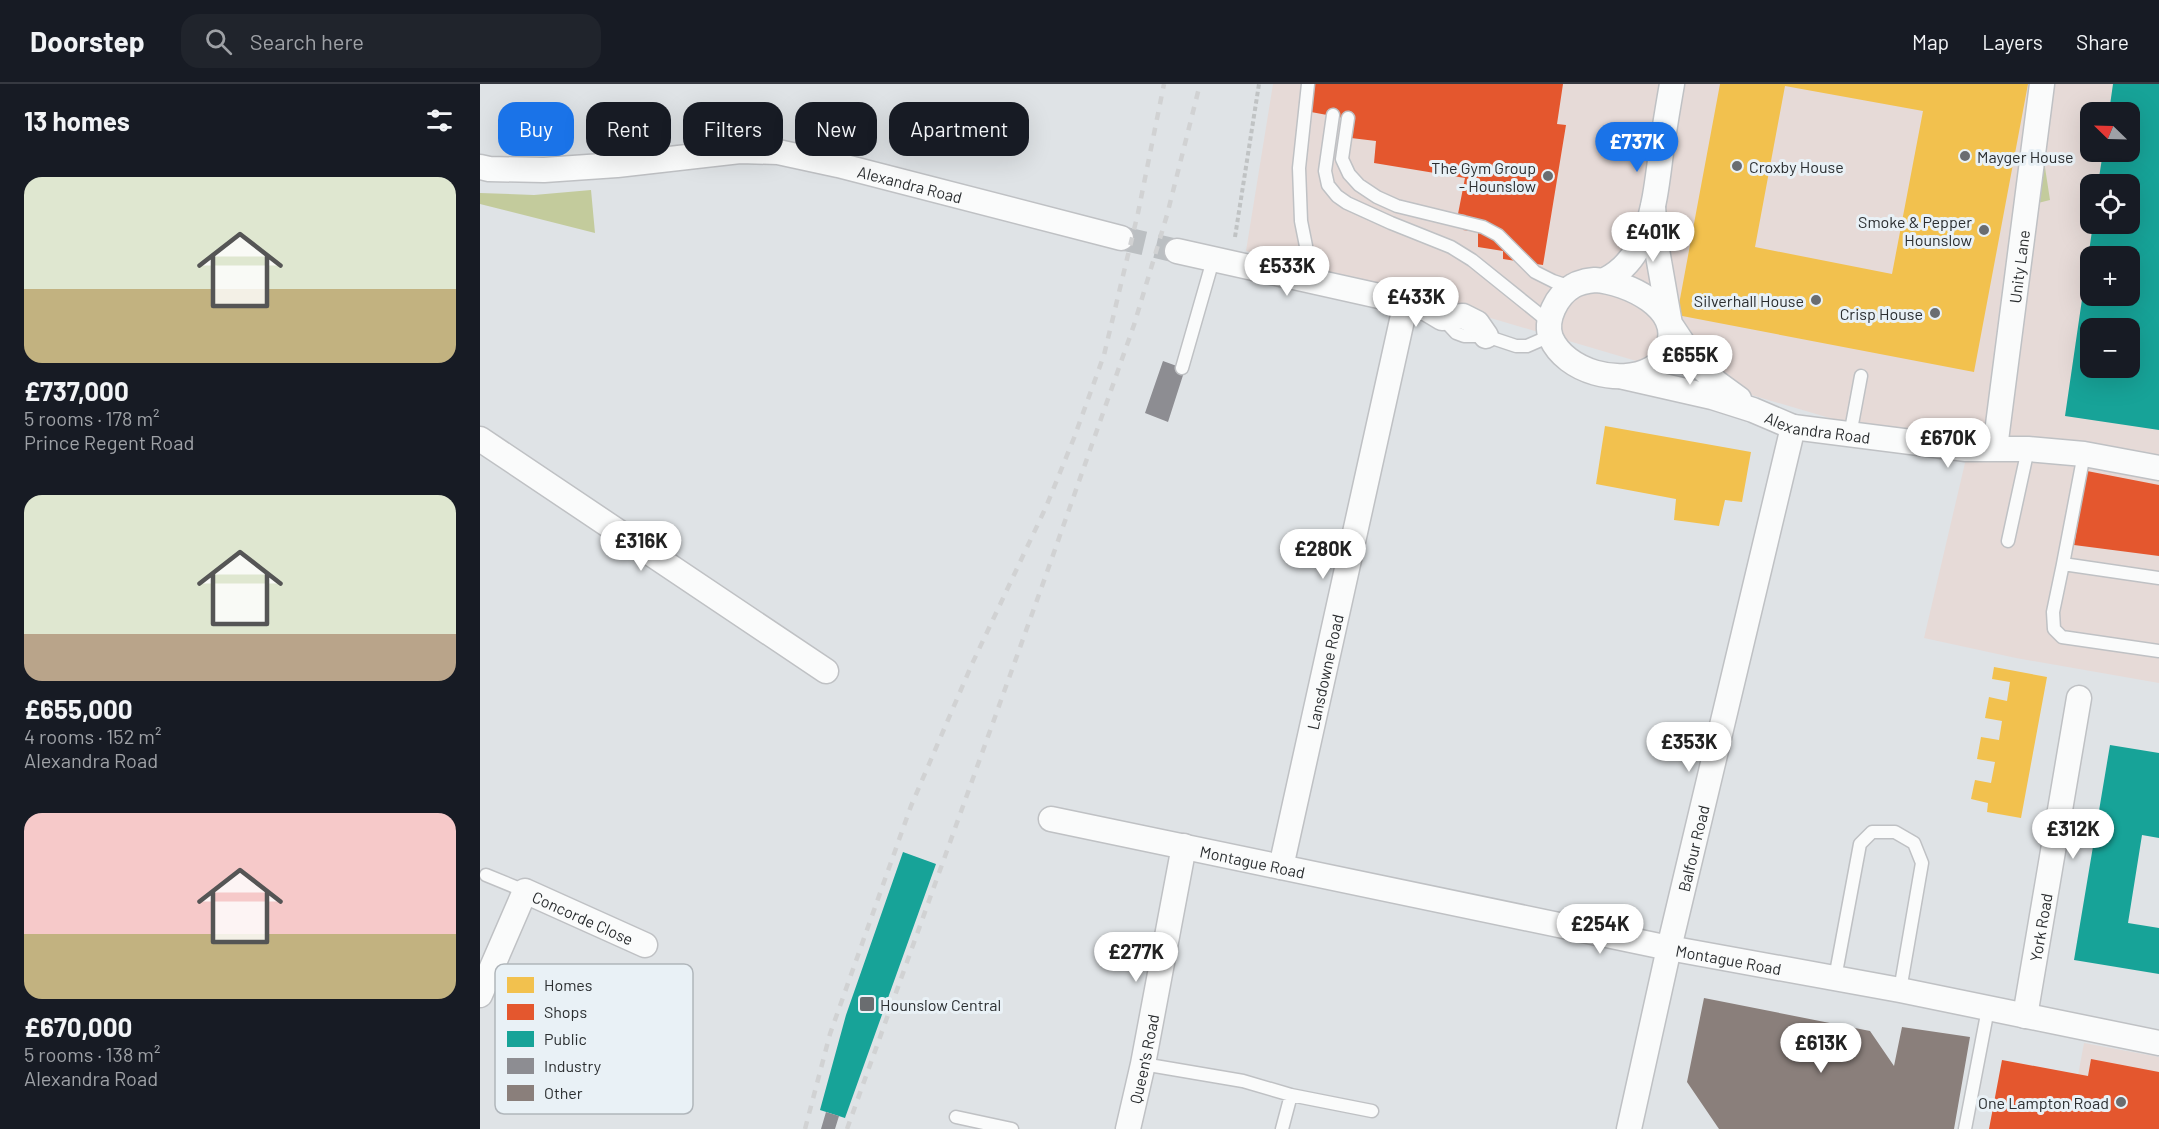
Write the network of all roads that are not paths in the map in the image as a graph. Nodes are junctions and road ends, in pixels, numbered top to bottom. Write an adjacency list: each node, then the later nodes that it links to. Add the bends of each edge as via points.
1 (1308, 84): 12 (lane, via 1299,168 1300,221)
2 (1672, 84): 7 (street)
3 (2042, 84): 25 (street, Unity Lane)
4 (1333, 115): 16 (lane, via 1325,171 1328,185 1337,196 1472,260)
5 (1348, 118): 13 (lane, via 1342,159 1348,174 1359,185 1397,206 1483,227 1498,235 1535,272)
6 (480, 167): 8 (street, Alexandra Road, via 544,170 740,151 778,152)
7 (1653, 207): 11 (street, via 1639,247 1616,275); 15 (street)
8 (1121, 238)
9 (1178, 251): 10 (street)
10 (1222, 262): 12 (street); 18 (lane)
11 (1605, 280): 13 (street); 15 (street, via 1653,303)
12 (1313, 281): 14 (street)
13 (1571, 287): 16 (street, via 1553,307)
14 (1407, 302): 17 (street, via 1442,318 1463,316 1477,323); 37 (street, Lansdowne Road)
15 (1670, 324): 20 (street, via 1672,336 1660,362 1652,369); 21 (street, via 1694,360)
16 (1550, 329): 17 (lane, via 1527,346); 20 (street, via 1568,358 1577,364)
17 (1486, 336)
18 (1182, 368)
19 (1861, 376): 23 (lane)
20 (1624, 377): 21 (street, Alexandra Road)
21 (1753, 410): 22 (street, Alexandra Road)
22 (1793, 427): 23 (street, Alexandra Road); 41 (street, Balfour Road)
23 (1850, 435): 25 (street, Alexandra Road, via 1966,449)
24 (480, 439): 33 (street)
25 (1995, 448): 26 (street, Alexandra Road)
26 (2028, 449): 27 (street, Alexandra Road); 29 (lane)
27 (2084, 454): 28 (street, Alexandra Road); 30 (lane)
28 (2159, 468)
29 (2008, 541)
30 (2063, 564): 31 (lane); 32 (lane, via 2053,612 2054,629 2062,637)
31 (2159, 578)
32 (2159, 651)
33 (826, 671)
34 (2079, 698): 46 (street, York Road)
35 (1051, 819): 36 (street, Montague Road)
36 (1184, 846): 37 (street, Montague Road); 48 (street, Queen's Road)
37 (1281, 867): 41 (street, Montague Road)
38 (486, 875): 39 (lane)
39 (525, 891): 40 (street, Concorde Close); 44 (street, Concorde Close)
40 (645, 945)
41 (1669, 948): 42 (street, Montague Road); 55 (street, Balfour Road)
42 (1835, 978): 43 (street, Montague Road); 43 (lane, via 1860,844 1872,832 1896,832 1914,843 1922,863)
43 (1900, 990): 45 (street, Montague Road)
44 (480, 995)
45 (1988, 1009): 46 (street, Montague Road); 56 (lane)
46 (2025, 1016): 47 (street, Montague Road)
47 (2159, 1043)
48 (1143, 1064): 49 (lane); 53 (street, Queen's Road)
49 (1291, 1095): 50 (lane); 54 (lane)
50 (1372, 1111)
51 (956, 1117): 52 (lane)
52 (1012, 1129)
53 (1128, 1129)
54 (1282, 1129)
55 (1629, 1129)
56 (1965, 1129)

